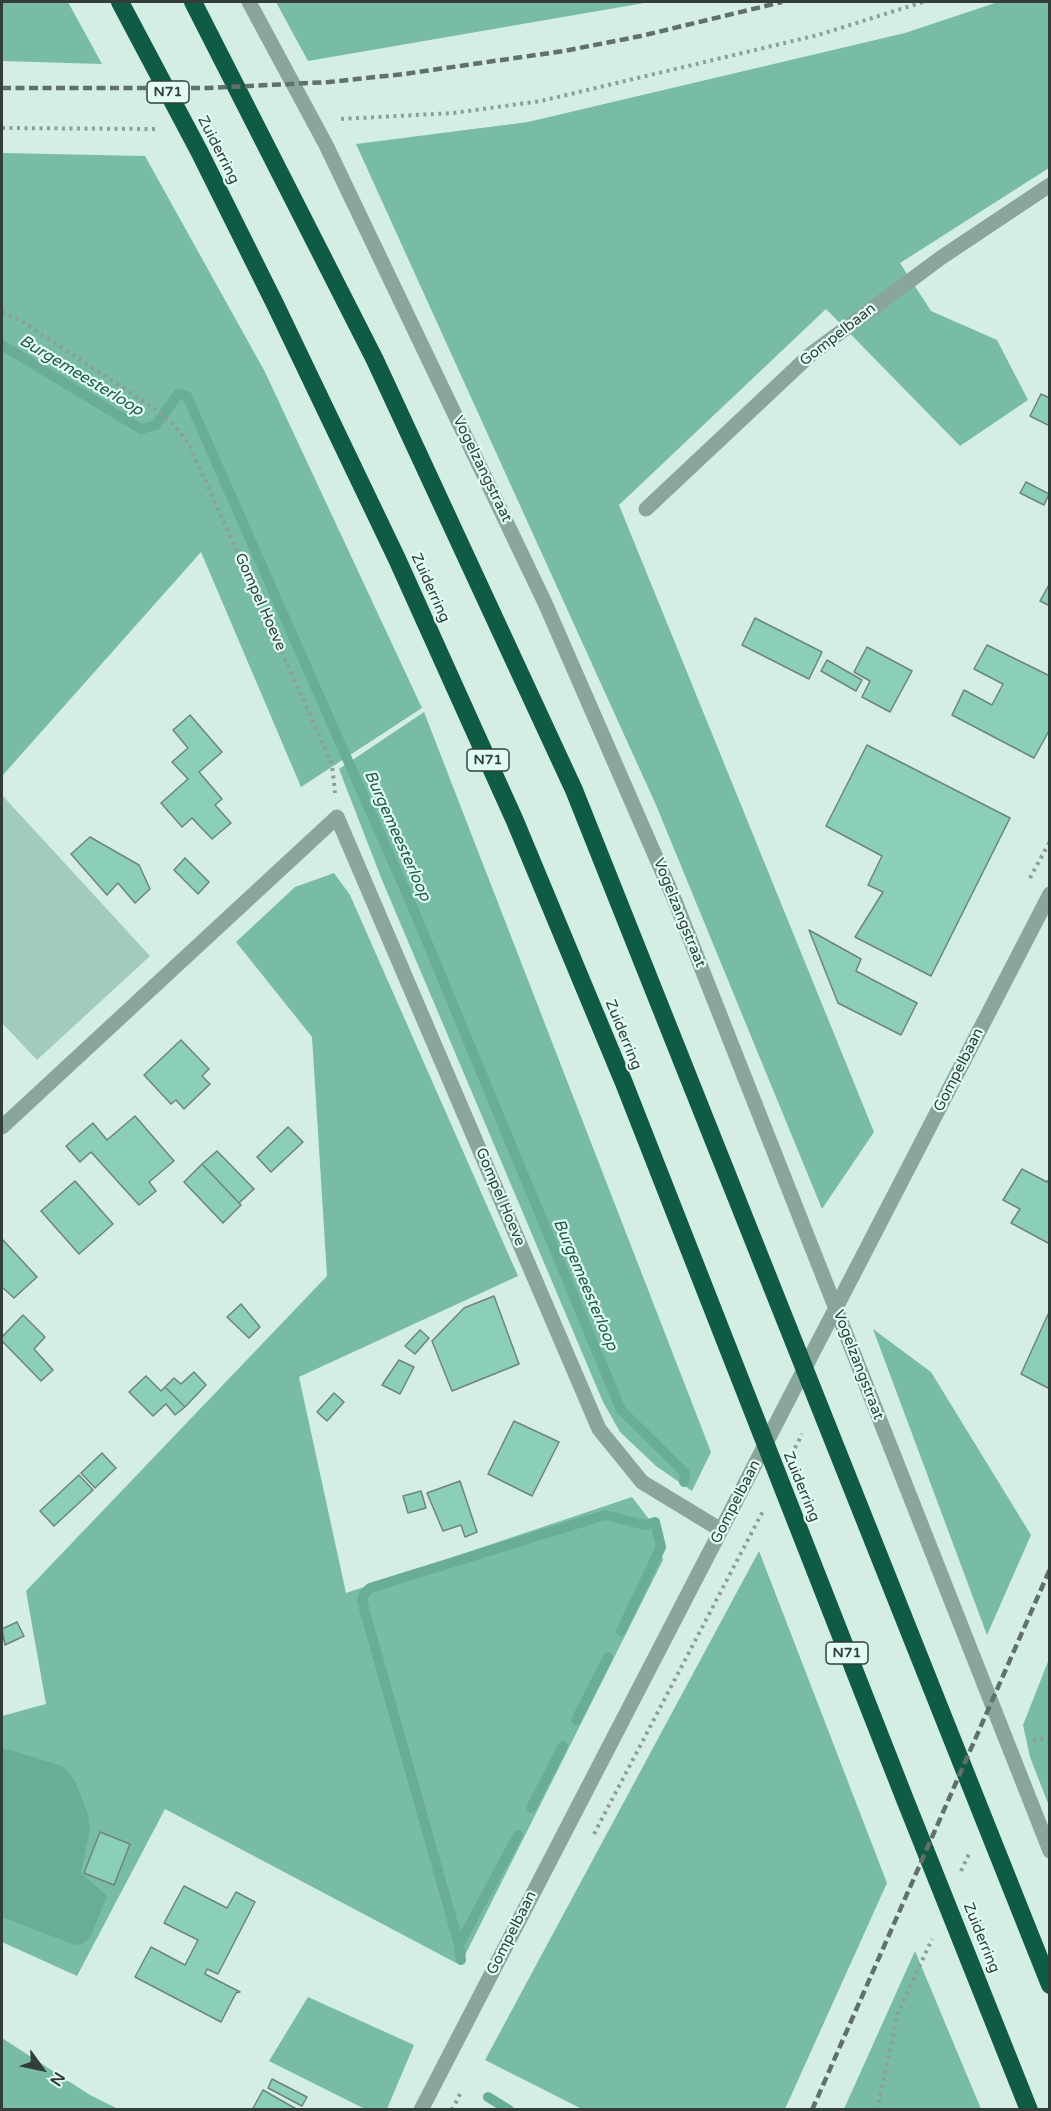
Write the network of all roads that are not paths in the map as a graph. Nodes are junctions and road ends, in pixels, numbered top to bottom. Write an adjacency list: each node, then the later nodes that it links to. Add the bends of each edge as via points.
1 (120, 2): 12 (highway, Zuiderring / N71, via 199,151 397,559 515,821 624,1083)
2 (193, 2): 10 (highway, via 375,360 574,790)
3 (249, 2): 9 (street, Vogelzangstraat, via 326,145 546,603 675,901)
4 (1050, 185): 5 (street, Gompelbaan, via 942,257 811,354)
5 (646, 509)
6 (1050, 894): 8 (street, Gompelbaan)
7 (2, 1127): 8 (street, Gompel Hoeve, via 337,817 599,1429 642,1482)
8 (721, 1530): 11 (street, Gompelbaan)
9 (1050, 1851)
10 (1050, 1985)
11 (421, 2109)
12 (1029, 2109)

